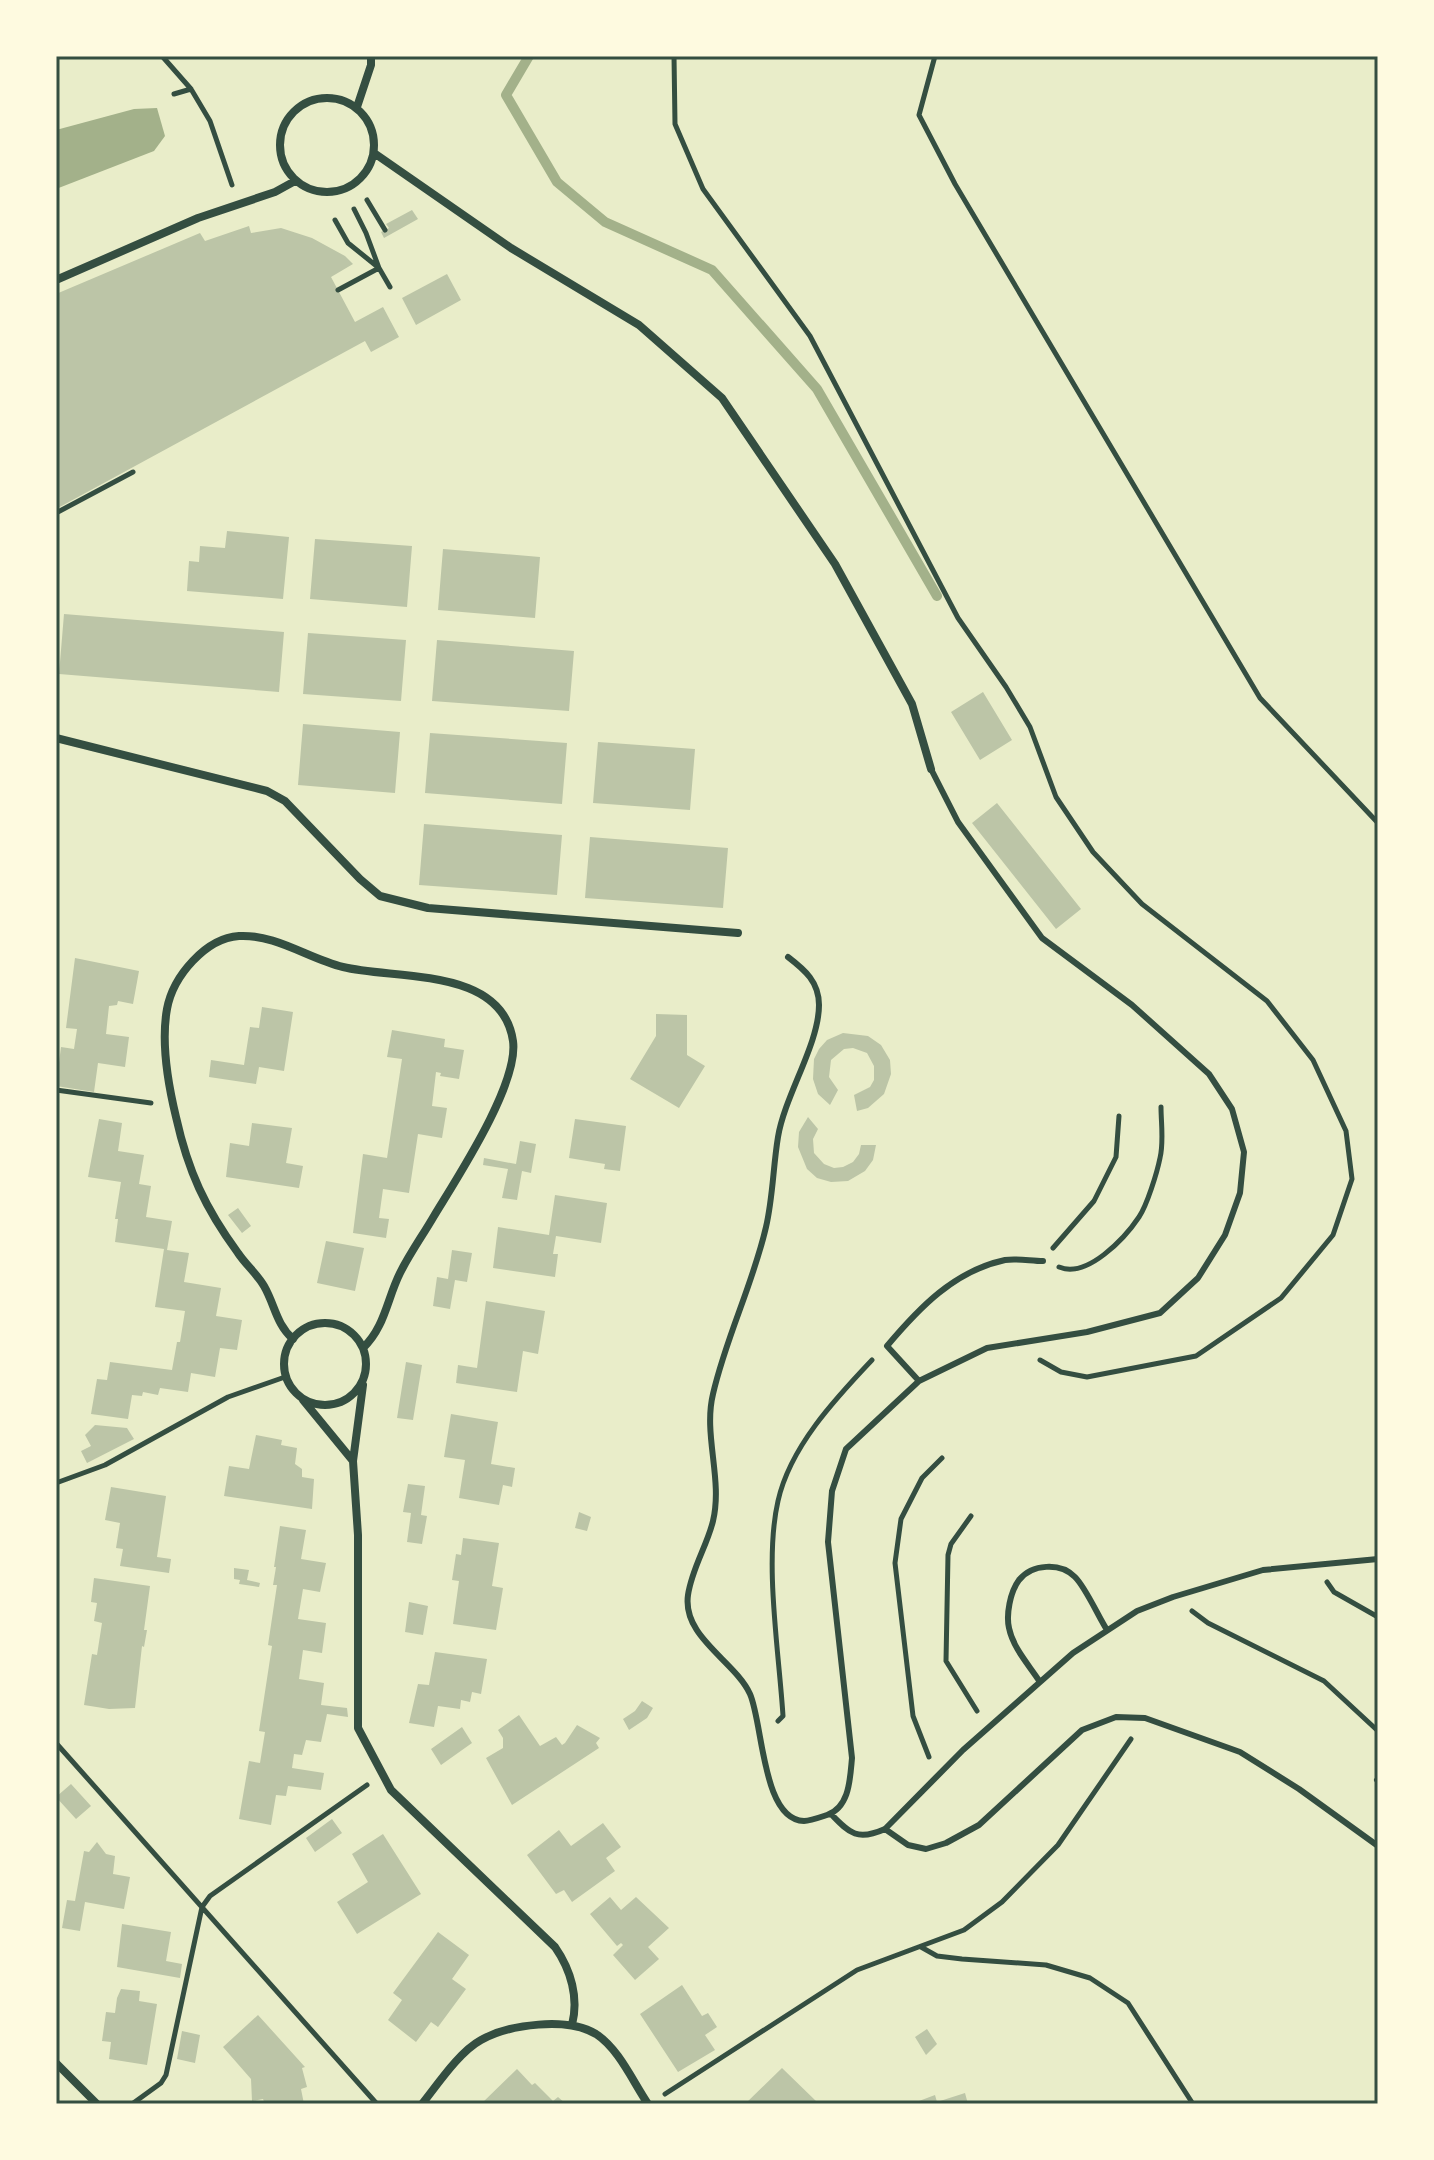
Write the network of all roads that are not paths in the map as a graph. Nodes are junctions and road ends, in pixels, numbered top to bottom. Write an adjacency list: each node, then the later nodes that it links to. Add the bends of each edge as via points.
1 (371, 56): 2 (street)
2 (357, 107): 3 (street, via 372,128); 4 (street, via 334,97 310,100 290,114 279,136 281,161)
3 (374, 153): 4 (street, via 352,186 332,193 312,191); 7 (street, via 511,248 639,325 722,398 835,564 912,704)
4 (295, 181): 5 (street)
5 (56, 280)
6 (56, 738): 8 (street, via 267,791 285,801 380,896 406,904)
7 (931, 769): 14 (lane, via 958,822 1042,938 1132,1005 1209,1074 1232,1109 1244,1152 1240,1193 1225,1235 1198,1278 1160,1313 1087,1332 987,1348)
8 (738, 933)
9 (788, 957): 20 (lane, via 818,986 817,1025 783,1113 766,1228 712,1396 713,1520 687,1600 704,1641 736,1671 751,1696 778,1807 803,1821)
10 (1043, 1261): 14 (lane, via 1007,1260 957,1278 917,1311 887,1346)
11 (293, 1339): 12 (street, via 302,1329 327,1323 351,1332); 12 (street, via 283,1330 264,1286 205,1204 185,1159 171,1097 167,1008 178,982 219,940 241,936 273,941 341,967 441,979 499,1009 513,1041 512,1064 486,1127 401,1271 375,1336); 15 (street, via 283,1363 285,1377)
12 (363, 1348): 13 (street)
13 (363, 1381): 15 (street, via 344,1402 330,1406); 16 (street)
14 (919, 1381): 20 (lane, via 846,1449 832,1491 828,1542 852,1758 844,1801)
15 (303, 1400): 16 (street)
16 (353, 1461): 23 (street, via 358,1728 391,1790 555,1947 574,1991)
17 (1378, 1559): 18 (lane, via 1263,1570 1173,1597)
18 (1107, 1630): 19 (lane); 19 (lane, via 1075,1577 1057,1567 1037,1567 1019,1580 1008,1625)
19 (1040, 1682): 21 (lane)
20 (831, 1814): 21 (lane, via 857,1835)
21 (885, 1829): 22 (lane, via 908,1845 926,1849 946,1843 979,1825 1082,1730 1116,1717 1145,1718 1240,1752)
22 (1378, 1846)
23 (572, 2025): 26 (street, via 527,2025 480,2040); 27 (street, via 610,2046)
24 (56, 2063): 25 (street)
25 (97, 2104)
26 (422, 2104)
27 (648, 2104)

